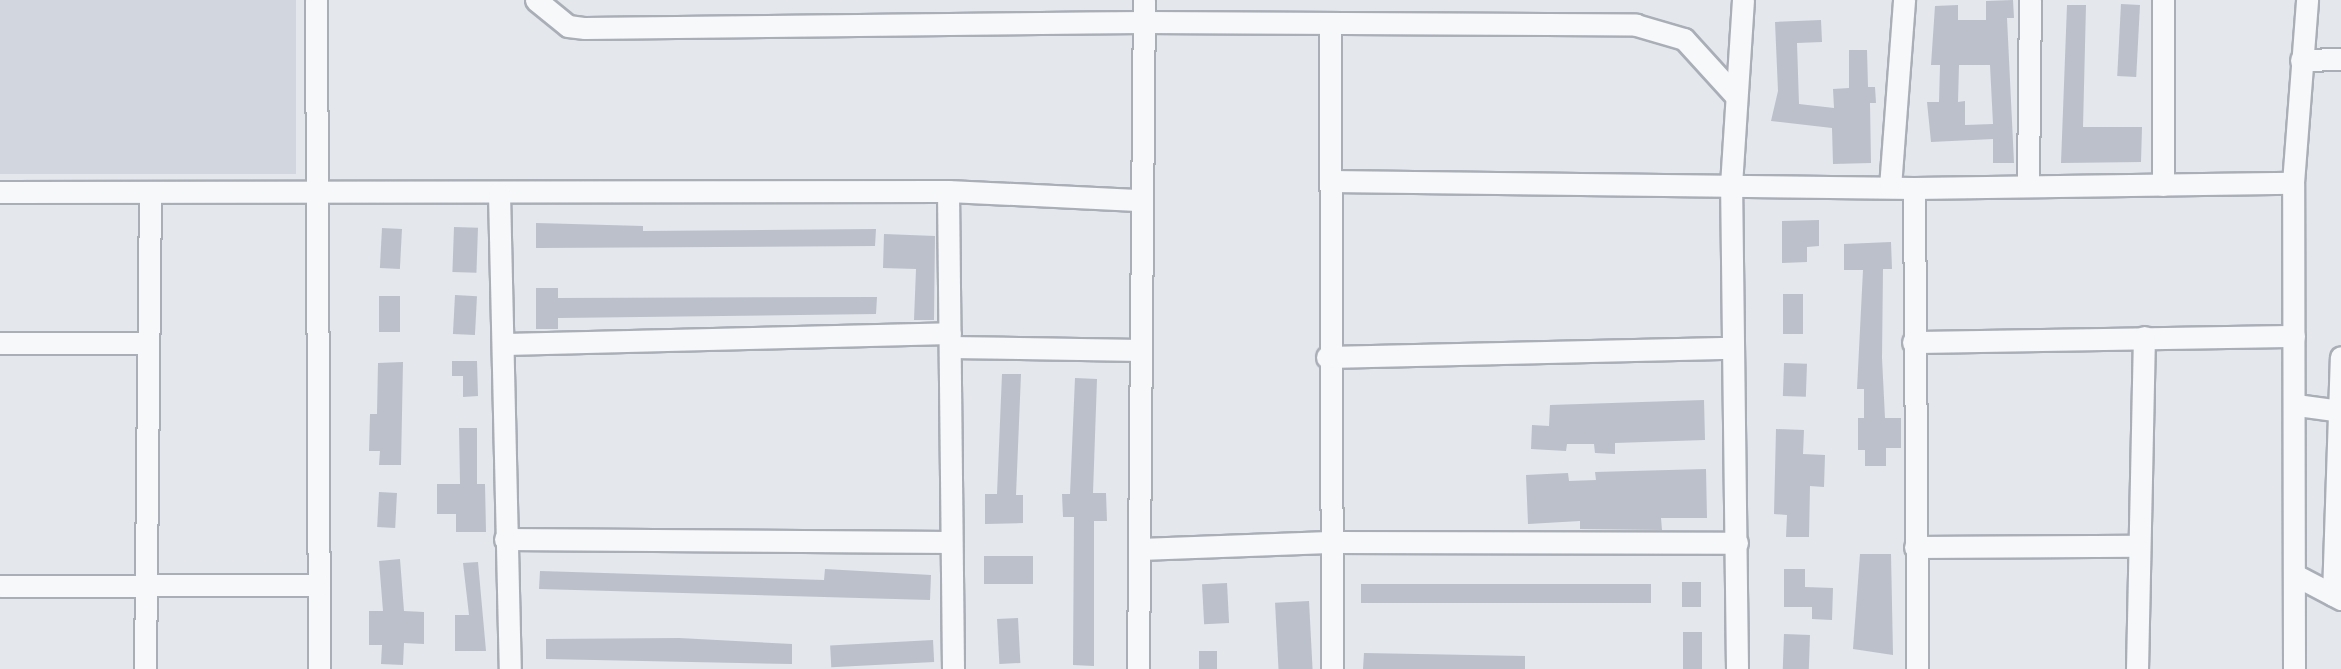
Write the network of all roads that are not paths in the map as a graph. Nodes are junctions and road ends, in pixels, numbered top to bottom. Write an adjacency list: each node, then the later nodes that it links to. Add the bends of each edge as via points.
1 (316, 0): 24 (street)
2 (537, 0): 9 (street, via 568,26 585,28)
3 (1144, 0): 9 (street)
4 (1744, 0): 13 (street)
5 (1904, 0): 19 (street)
6 (2030, 0): 17 (street)
7 (2163, 0): 18 (street)
8 (2307, 0): 11 (street)
9 (1143, 22): 10 (street); 26 (street)
10 (1330, 26): 13 (street, via 1661,28 1703,54); 14 (street)
11 (2301, 60): 12 (street); 15 (street)
12 (2341, 60)
13 (1734, 94): 16 (street)
14 (1330, 181): 16 (street); 36 (street)
15 (2293, 183): 18 (street); 27 (street)
16 (1731, 185): 19 (street); 34 (street)
17 (2028, 185): 18 (street); 20 (street)
18 (2163, 185)
19 (1890, 187): 20 (street)
20 (1914, 188): 30 (street)
21 (948, 191): 23 (street); 26 (street); 29 (street)
22 (0, 192): 25 (street)
23 (499, 193): 24 (street); 33 (street)
24 (318, 194): 25 (street); 48 (street)
25 (150, 195): 32 (street)
26 (1142, 200): 35 (street)
27 (2294, 336): 28 (street); 38 (street)
28 (2144, 337): 30 (street); 44 (street)
29 (950, 340): 33 (street); 35 (street); 41 (street)
30 (1913, 342): 45 (street)
31 (0, 343): 32 (street)
32 (146, 343): 50 (street)
33 (505, 344): 40 (street)
34 (1733, 348): 36 (street); 43 (street)
35 (1141, 350): 46 (street)
36 (1327, 357): 42 (street)
37 (2341, 357): 39 (street)
38 (2297, 405): 39 (street); 47 (street)
39 (2340, 410): 51 (street)
40 (505, 539): 41 (street); 54 (street)
41 (951, 542): 55 (street)
42 (1329, 542): 43 (street); 46 (street); 57 (street)
43 (1737, 543): 58 (street)
44 (2140, 546): 45 (street); 60 (street)
45 (1915, 547): 59 (street)
46 (1140, 549): 56 (street)
47 (2295, 575): 51 (street); 61 (street)
48 (319, 585): 50 (street); 53 (street)
49 (0, 586): 50 (street)
50 (146, 587): 52 (street)
51 (2337, 597)
52 (145, 669)
53 (319, 669)
54 (510, 669)
55 (953, 669)
56 (1138, 669)
57 (1332, 669)
58 (1737, 669)
59 (1917, 669)
60 (2137, 669)
61 (2294, 669)

